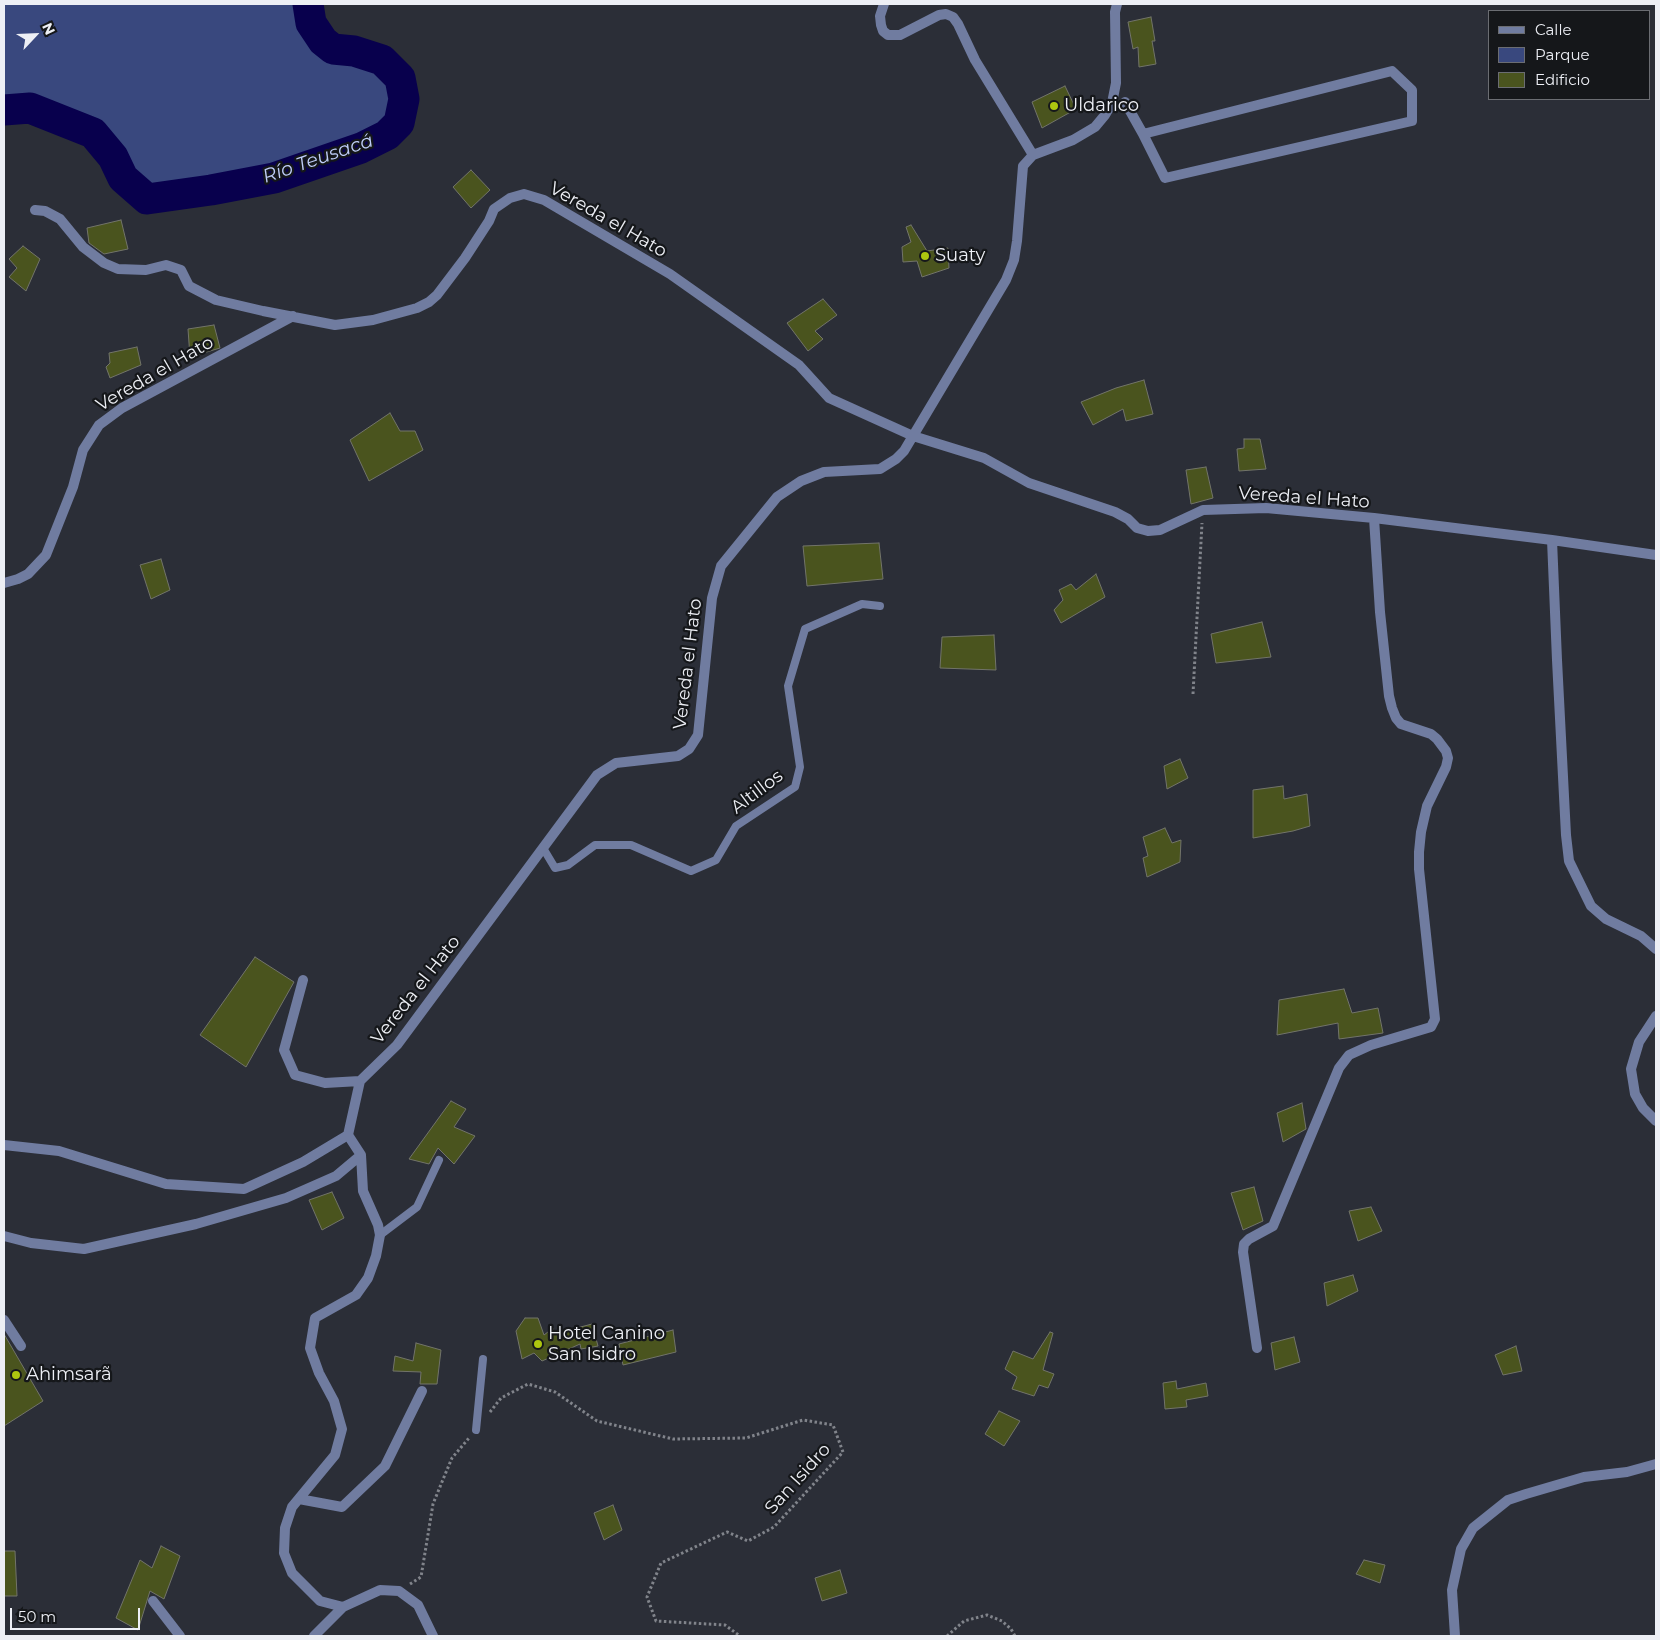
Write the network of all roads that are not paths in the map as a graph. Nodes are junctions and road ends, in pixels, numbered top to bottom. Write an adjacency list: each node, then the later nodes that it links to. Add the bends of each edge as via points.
1 (884, 4): 5 (street, via 881,25 888,35 900,35 939,15 946,14 958,24 975,60)
2 (1117, 4): 3 (street)
3 (1116, 82): 4 (street); 5 (street, via 1112,103 1095,127 1073,140)
4 (1143, 134): 4 (street, via 1165,178 1412,121 1412,90 1392,71)
5 (1033, 155): 8 (street, Vereda el Hato, via 1024,166 1017,241 1006,280)
6 (35, 210): 7 (street, Vereda el Hato, via 60,219 83,247 118,269 146,270 166,264 181,270 188,286 216,300)
7 (293, 316): 8 (street, Vereda el Hato, via 335,325 373,320 429,302 465,258 494,209 510,198 524,194 544,200 670,274 799,365 829,398); 12 (street, Vereda el Hato, via 98,424 83,450 73,487 46,555 28,574)
8 (913, 436): 9 (street, Vereda el Hato, via 984,458 1029,484 1115,512 1136,528 1148,531 1160,530 1203,510 1266,508); 14 (street, Vereda el Hato, via 904,451 880,469 824,472 801,481 777,497 721,566 712,598 698,735 689,749 678,756 616,762 597,775)
9 (1374, 518): 10 (street, Vereda el Hato); 28 (street, via 1380,612 1392,708 1402,724 1437,739 1448,758 1427,806 1419,852 1435,1019 1431,1027 1349,1055 1339,1068 1273,1226 1244,1244)
10 (1552, 540): 11 (street, Vereda el Hato); 15 (street, via 1569,861 1590,906 1606,919 1642,936)
11 (1656, 555)
12 (4, 583)
13 (880, 606): 14 (lane, Altillos, via 862,604 805,629 788,686 800,767 795,787 736,826 716,860 691,871 631,845 595,845 568,865 555,868)
14 (543, 848): 18 (street, Vereda el Hato, via 397,1045)
15 (1656, 949)
16 (303, 980): 18 (street, via 284,1050 295,1075 325,1083)
17 (1656, 1016): 19 (street, via 1639,1042 1632,1068 1636,1094 1643,1108)
18 (360, 1081): 20 (street)
19 (1656, 1121)
20 (348, 1135): 21 (street, via 303,1162 244,1189 166,1184 59,1150); 22 (street)
21 (4, 1145)
22 (361, 1155): 24 (street, via 336,1176 286,1198 196,1224 84,1249 31,1243); 25 (street, via 363,1192)
23 (439, 1160): 25 (lane, via 417,1207)
24 (4, 1236)
25 (380, 1236): 33 (street, via 368,1278 356,1295 315,1318 310,1348 334,1401 342,1429 335,1455)
26 (4, 1320): 27 (street)
27 (21, 1346)
28 (1257, 1348)
29 (484, 1359): 31 (lane)
30 (422, 1391): 33 (street, via 385,1466 342,1507)
31 (476, 1430)
32 (1656, 1464): 39 (street, via 1627,1472 1584,1477 1508,1500 1472,1528 1461,1550 1452,1590)
33 (299, 1499): 35 (street, via 292,1507 285,1528 284,1553 292,1573 320,1601)
34 (153, 1601): 36 (street)
35 (343, 1607): 37 (street); 38 (street, via 380,1590 399,1591 418,1606)
36 (180, 1636)
37 (314, 1636)
38 (433, 1636)
39 (1455, 1636)

